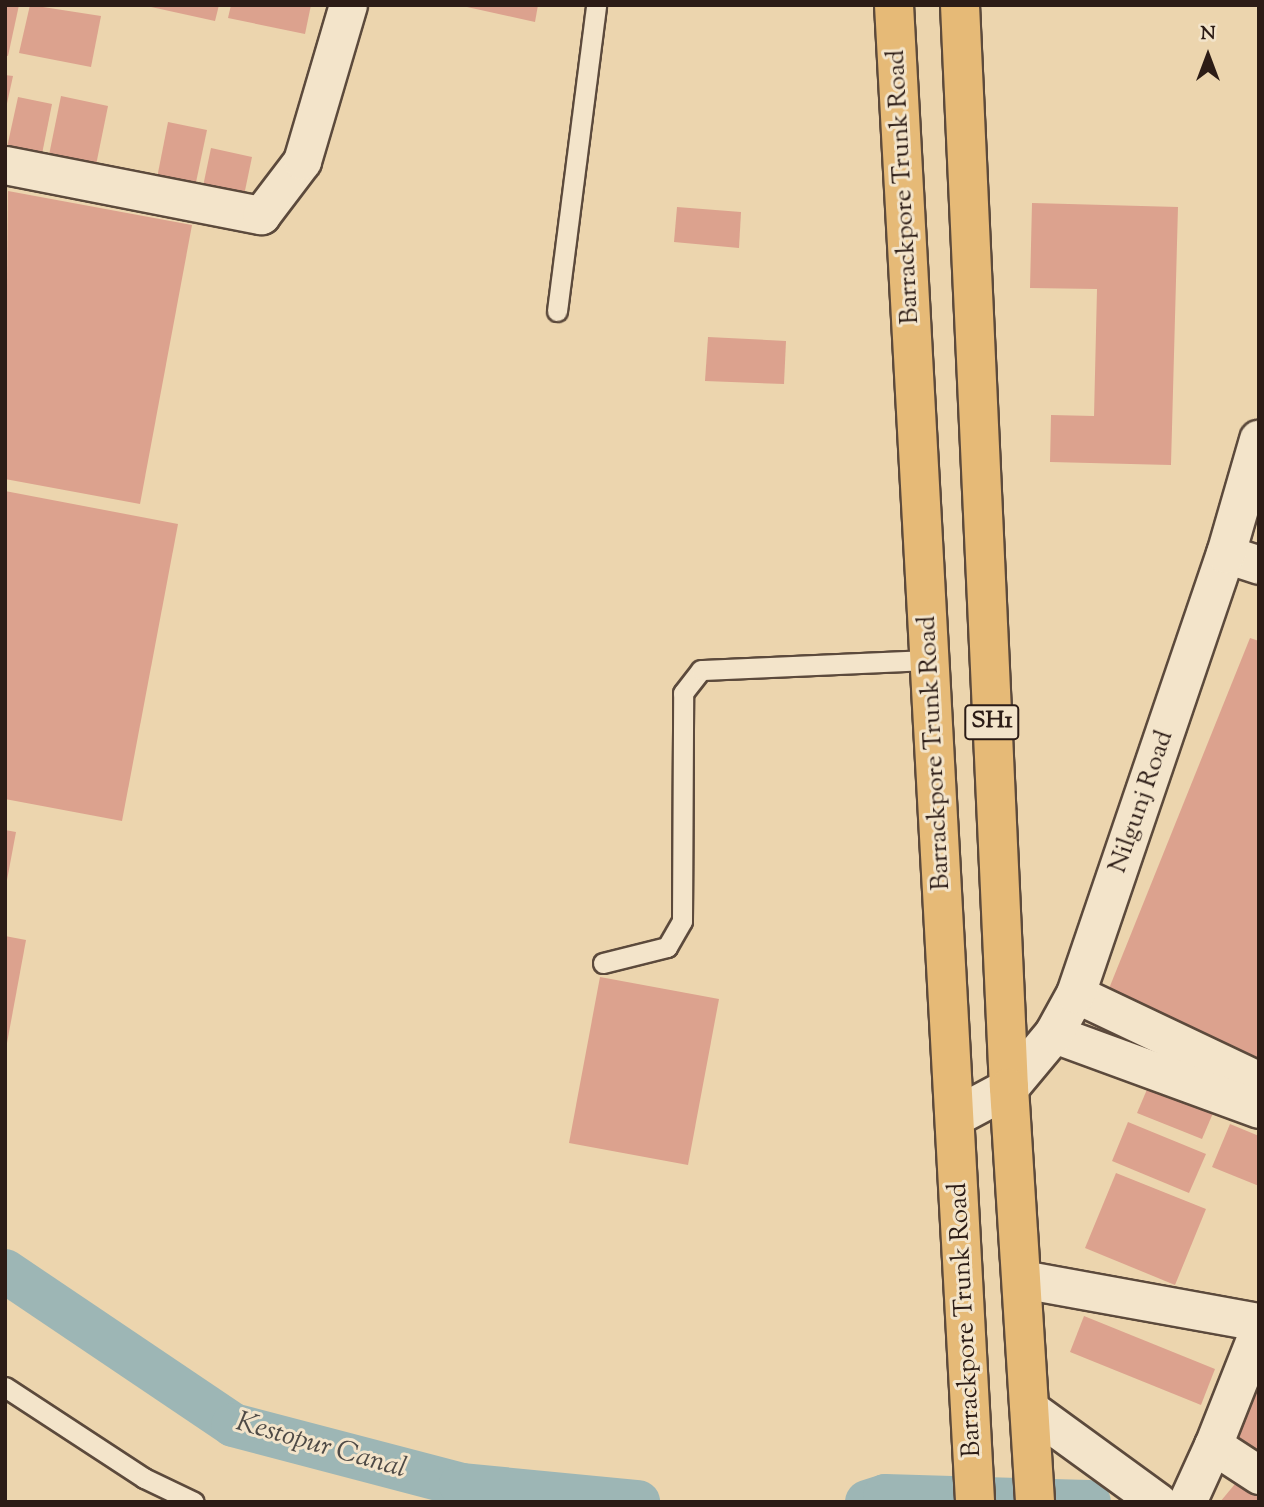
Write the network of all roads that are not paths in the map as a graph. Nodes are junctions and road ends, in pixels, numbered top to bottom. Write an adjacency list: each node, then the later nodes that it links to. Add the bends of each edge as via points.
1 (348, 5): 5 (street, via 302,161 261,215)
2 (596, 5): 6 (lane)
3 (894, 5): 9 (main road, Barrackpore Trunk Road / SH1)
4 (960, 5): 14 (main road, SH1)
5 (5, 165)
6 (557, 311)
7 (1259, 440): 8 (street, Nilgunj Road)
8 (1242, 560): 11 (street, Nilgunj Road)
9 (930, 660): 10 (lane, via 701,670 683,693 682,921 667,947); 16 (main road, Barrackpore Trunk Road / SH1)
10 (603, 963)
11 (1076, 994): 12 (street, Nilgunj Road); 13 (street)
12 (1054, 1034): 14 (street, Nilgunj Road); 15 (street)
13 (1259, 1082)
14 (1009, 1088): 16 (street, Nilgunj Road); 17 (main road, SH1)
15 (1259, 1109)
16 (955, 1118): 25 (main road, Barrackpore Trunk Road / SH1)
17 (1022, 1279): 18 (street); 21 (main road, SH1)
18 (1259, 1322)
19 (1259, 1329): 22 (street)
20 (5, 1387): 24 (lane, via 144,1478)
21 (1031, 1423): 26 (main road, SH1); 27 (street)
22 (1213, 1445): 23 (street); 28 (street)
23 (1259, 1475)
24 (194, 1502)
25 (975, 1502)
26 (1035, 1502)
27 (1157, 1502)
28 (1186, 1502)

